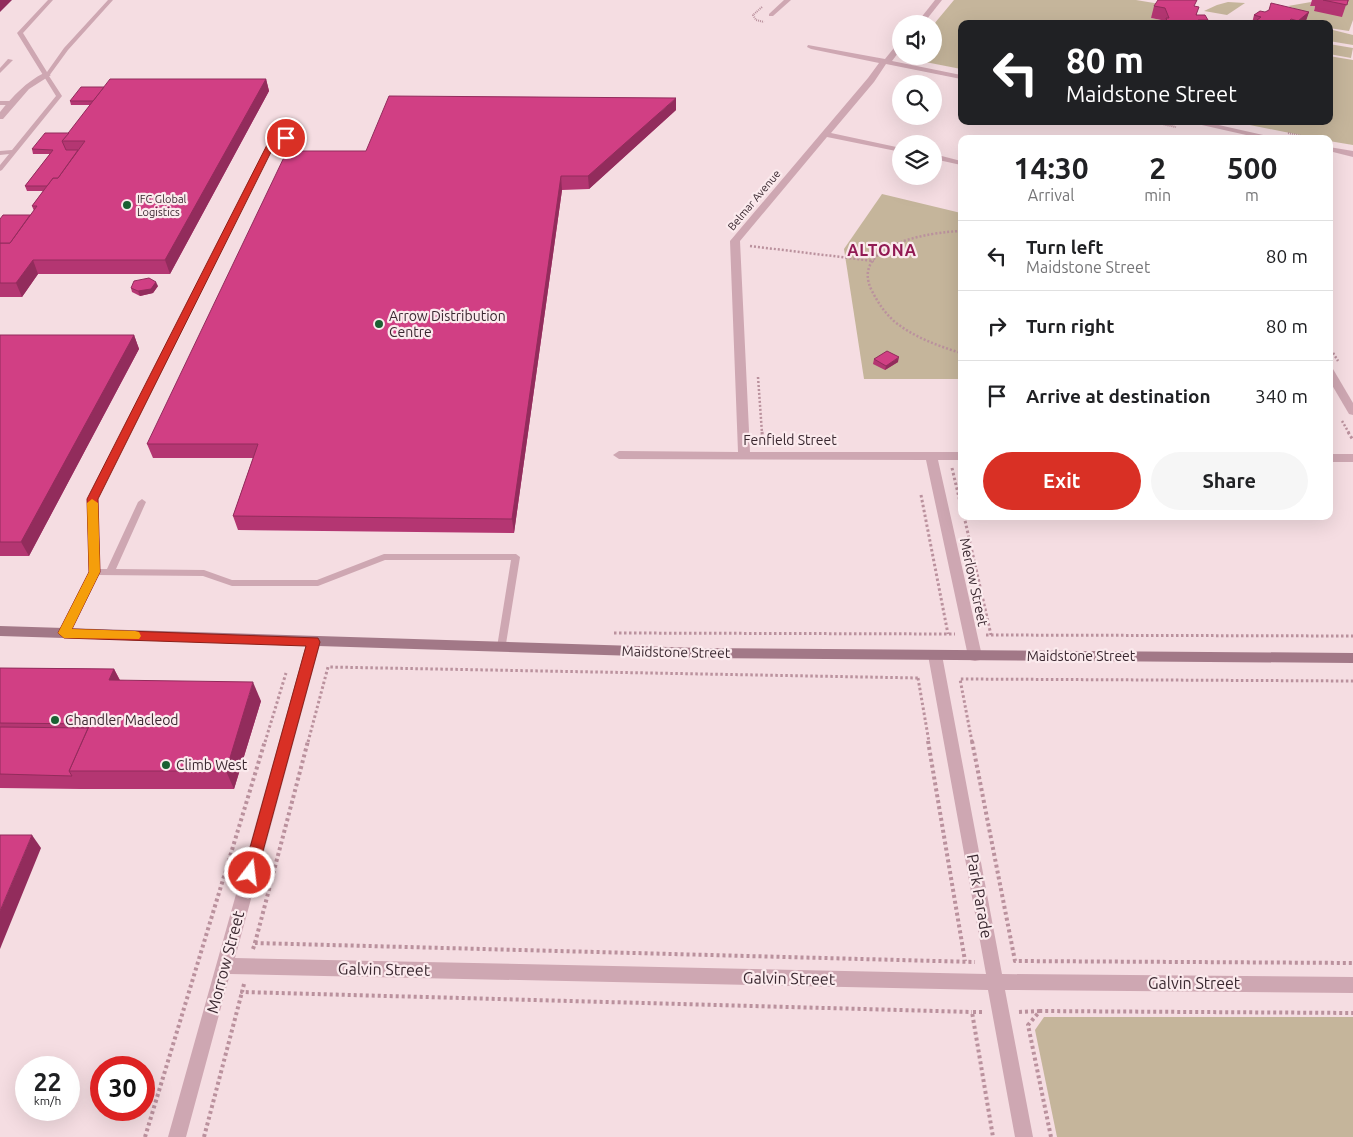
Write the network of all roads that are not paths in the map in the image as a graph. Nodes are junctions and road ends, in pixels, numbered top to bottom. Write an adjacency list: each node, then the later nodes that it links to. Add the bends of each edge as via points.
1 (51, 0): 12 (lane, via 20,34)
2 (111, 0): 12 (lane)
3 (788, 0): 5 (street)
4 (940, 0): 6 (street)
5 (771, 15)
6 (927, 15)
7 (811, 47): 10 (street)
8 (892, 56): 10 (street, Belmar Avenue)
9 (0, 60): 11 (lane, via 10,60)
10 (887, 62): 13 (street); 19 (street, Belmar Avenue)
11 (0, 70)
12 (47, 75): 15 (street, via 29,84); 24 (lane, via 59,96)
13 (958, 75)
14 (0, 103): 15 (lane)
15 (12, 103): 16 (street)
16 (0, 117)
17 (1208, 125): 20 (street)
18 (300, 132): 38 (lane, via 272,143 92,499)
19 (826, 134): 21 (street); 32 (street, Belmar Avenue, via 734,244)
20 (1256, 135)
21 (892, 148)
22 (1333, 150): 25 (street)
23 (0, 152): 24 (lane)
24 (14, 152): 28 (lane)
25 (1353, 154)
26 (942, 159): 27 (street)
27 (958, 162)
28 (0, 169)
29 (1333, 378): 30 (street)
30 (1353, 412)
31 (619, 455): 32 (street, Fenfield Street)
32 (744, 455): 33 (street, Fenfield Street)
33 (931, 456): 34 (street, Fenfield Street); 45 (street, Merlow Street)
34 (958, 456)
35 (1333, 458): 36 (street)
36 (1353, 458)
37 (142, 502): 39 (lane)
38 (95, 572): 39 (lane); 41 (lane)
39 (110, 572): 43 (lane, via 204,573 232,583 318,583 384,557 516,558)
40 (0, 631): 41 (main road, Maidstone Street)
41 (64, 633): 42 (main road, Maidstone Street)
42 (314, 642): 43 (main road, Maidstone Street); 47 (street, Morrow Street)
43 (502, 647): 44 (main road, Maidstone Street)
44 (936, 655): 45 (main road, Maidstone Street); 48 (street, Park Parade)
45 (975, 656): 46 (main road, Maidstone Street)
46 (1353, 658)
47 (224, 966): 48 (street, Galvin Street); 50 (street, Morrow Street)
48 (995, 982): 49 (street, Galvin Street); 51 (street, Park Parade)
49 (1353, 984)
50 (177, 1137)
51 (1024, 1137)

